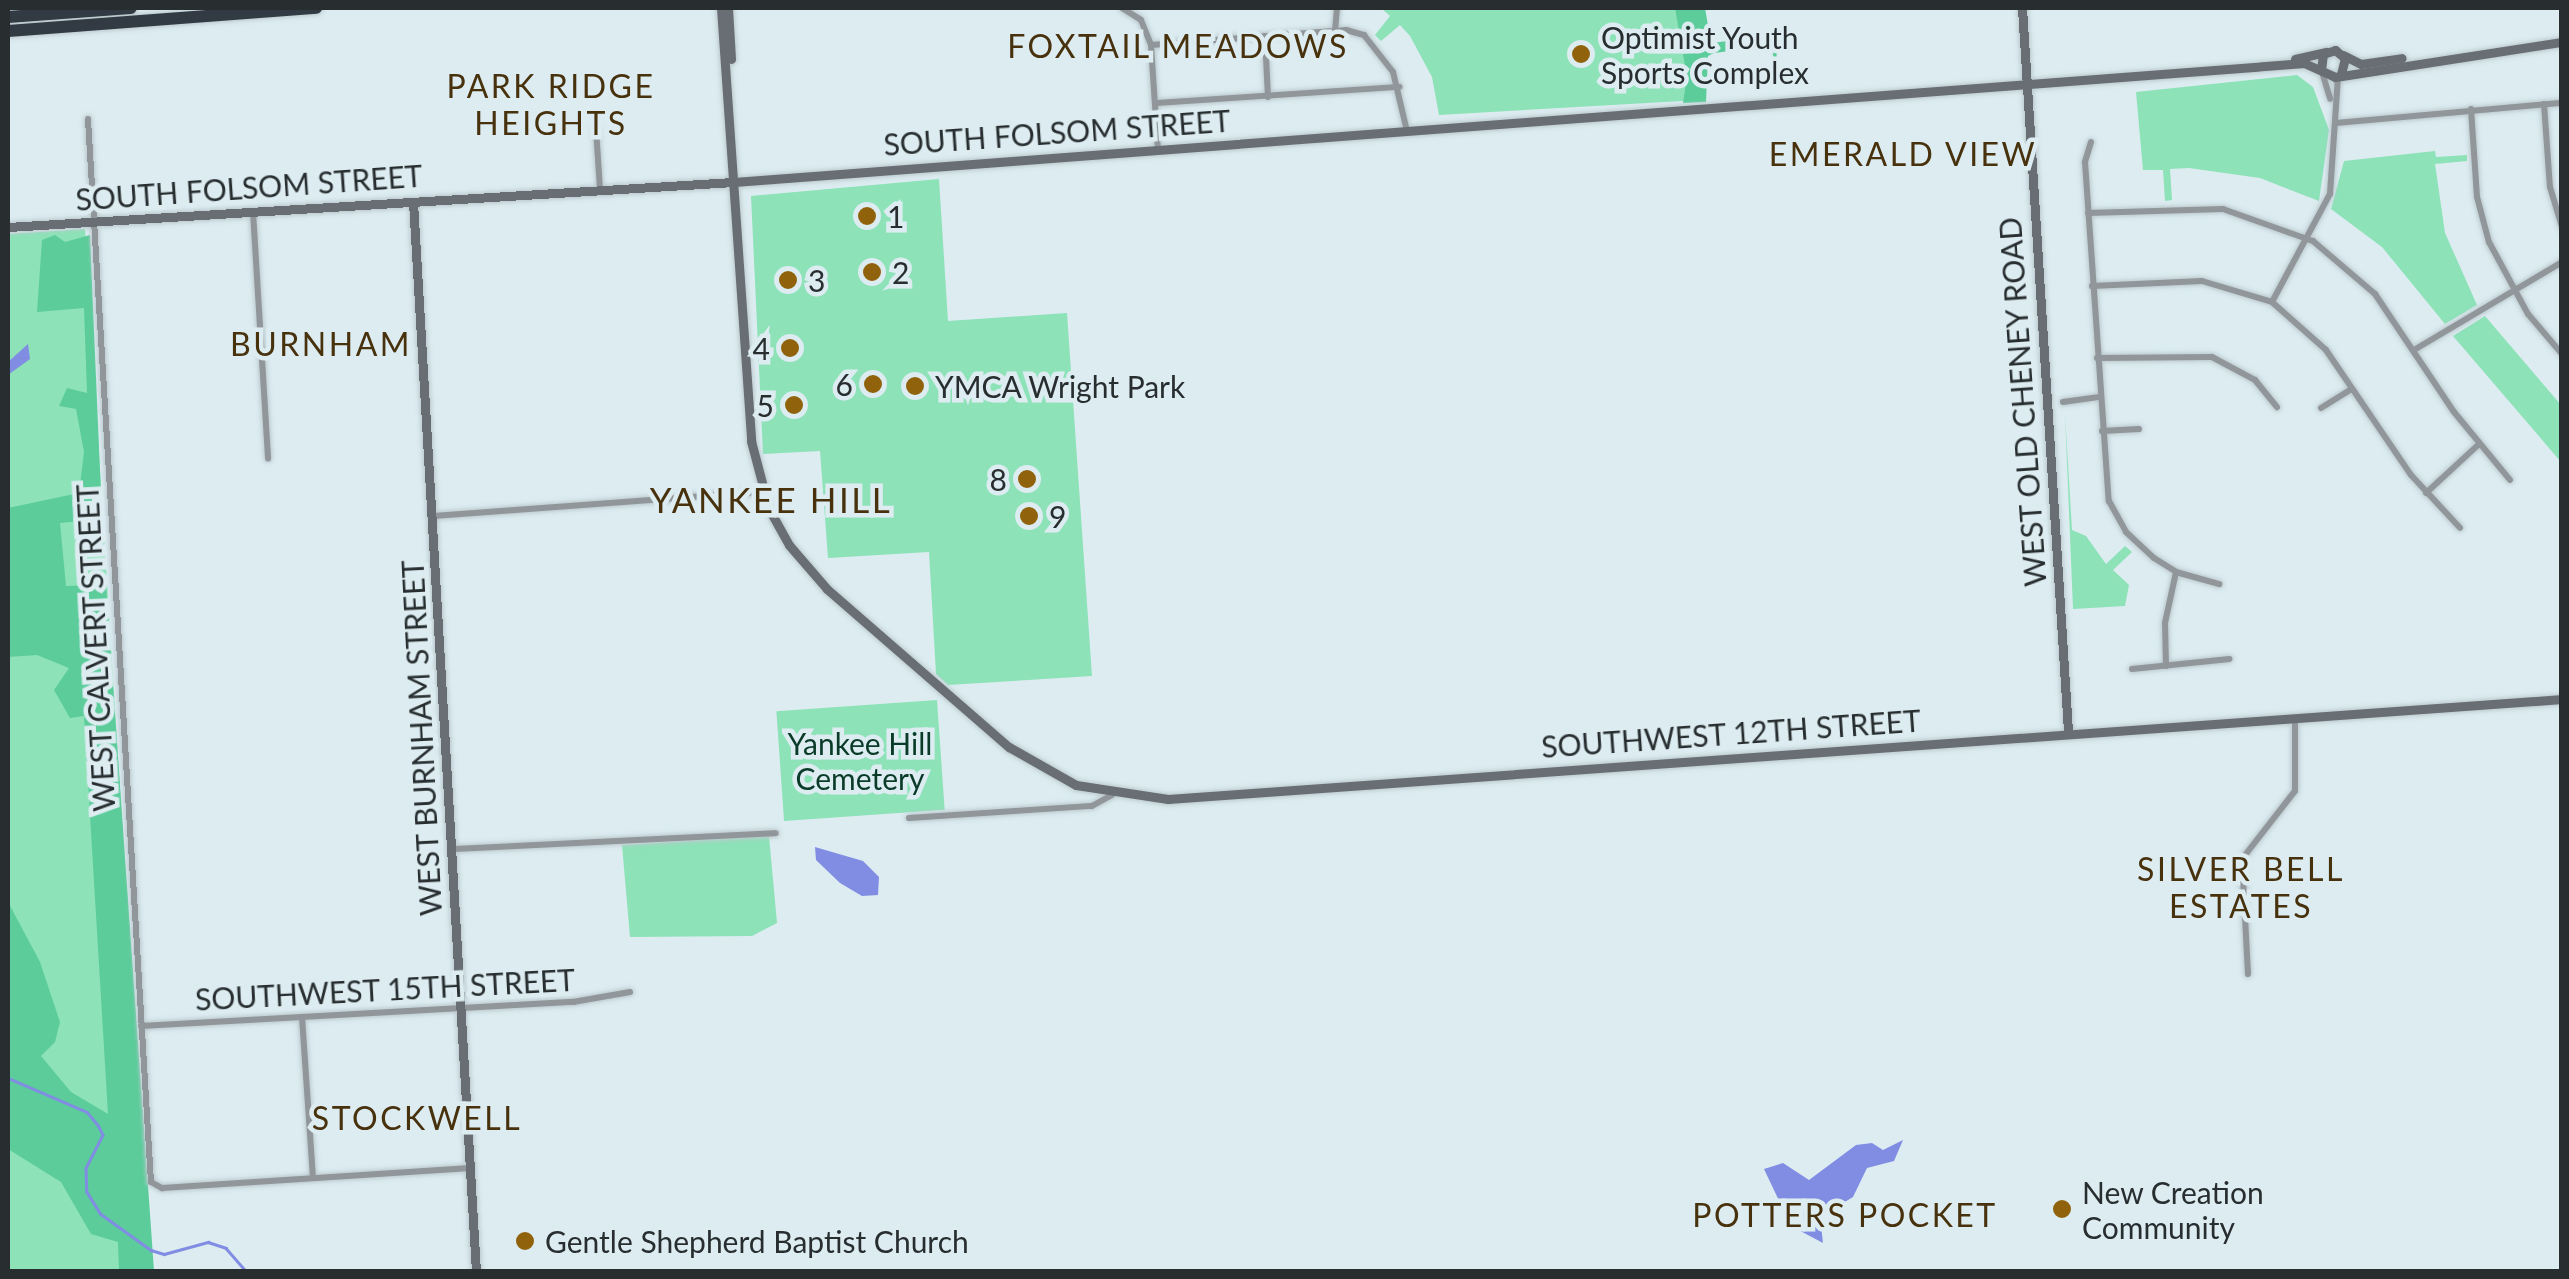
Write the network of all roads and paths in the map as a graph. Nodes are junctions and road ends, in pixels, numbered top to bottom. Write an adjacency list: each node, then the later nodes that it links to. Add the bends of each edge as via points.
1 (131, 8): 7 (highway)
2 (316, 8): 8 (highway)
3 (725, 8): 33 (street)
4 (1122, 8): 12 (street, via 1142,20)
5 (1337, 8): 9 (street)
6 (2022, 8): 19 (street, WEST OLD CHENEY ROAD)
7 (8, 16)
8 (8, 31)
9 (1335, 31): 10 (street); 20 (street, via 1370,39)
10 (1265, 36): 12 (street); 21 (street)
11 (2562, 42): 15 (street)
12 (1151, 45): 22 (street)
13 (2326, 52): 14 (street); 16 (street); 18 (street, SOUTH FOLSOM STREET, via 2268,65)
14 (2343, 55): 15 (street, via 2361,64); 17 (street)
15 (2419, 59): 17 (street)
16 (2321, 70): 17 (street, SOUTH FOLSOM STREET); 18 (street, SOUTH FOLSOM STREET, via 2304,63); 24 (street)
17 (2340, 75): 24 (street)
18 (2110, 79): 19 (street, SOUTH FOLSOM STREET)
19 (2026, 84): 30 (street, SOUTH FOLSOM STREET); 70 (street, WEST OLD CHENEY ROAD)
20 (1399, 87): 21 (street); 30 (street)
21 (1268, 97): 22 (street)
22 (1156, 103): 32 (street)
23 (2562, 103): 25 (street)
24 (2332, 104): 28 (street)
25 (2544, 104): 26 (street); 40 (street, via 2550,187)
26 (2470, 109): 28 (street); 44 (street, via 2479,211)
27 (88, 119): 38 (street, WEST CALVERT STREET)
28 (2336, 124): 41 (street, via 2335,176)
29 (596, 129): 34 (street)
30 (1407, 130): 32 (street, SOUTH FOLSOM STREET)
31 (2092, 142): 37 (street, via 2085,162)
32 (1158, 150): 33 (street, SOUTH FOLSOM STREET)
33 (734, 182): 34 (street, SOUTH FOLSOM STREET); 59 (street, via 751,440)
34 (600, 190): 35 (street, SOUTH FOLSOM STREET)
35 (414, 202): 36 (street, SOUTH FOLSOM STREET); 61 (street, WEST BURNHAM STREET)
36 (252, 212): 38 (street, SOUTH FOLSOM STREET); 57 (street)
37 (2088, 212): 41 (street, via 2224,210); 43 (street)
38 (94, 222): 39 (street, SOUTH FOLSOM STREET); 79 (street, WEST CALVERT STREET)
39 (8, 227)
40 (2562, 227)
41 (2307, 238): 45 (street); 46 (street, via 2365,283)
42 (2562, 262): 44 (street)
43 (2092, 286): 45 (street, via 2202,281); 48 (street)
44 (2513, 290): 46 (street); 47 (street)
45 (2272, 302): 49 (street, via 2311,332)
46 (2414, 350): 56 (street)
47 (2562, 354)
48 (2097, 358): 50 (street); 52 (street, via 2212,357 2255,380)
49 (2352, 389): 53 (street); 60 (street)
50 (2100, 397): 51 (street); 55 (street)
51 (2063, 402)
52 (2277, 407)
53 (2321, 408)
54 (2139, 429): 55 (street)
55 (2102, 431): 63 (street, via 2105,484 2116,518)
56 (2478, 445): 58 (street); 60 (street)
57 (268, 459)
58 (2510, 480)
59 (762, 492): 61 (street); 71 (street, via 810,572 958,704 1034,765)
60 (2426, 492): 62 (street)
61 (433, 516): 74 (street, WEST BURNHAM STREET)
62 (2460, 528)
63 (2176, 572): 64 (street); 66 (street, via 2165,623)
64 (2219, 584)
65 (2228, 659): 66 (street)
66 (2166, 666): 67 (street)
67 (2132, 669)
68 (2562, 699): 69 (street, SOUTHWEST 12TH STREET)
69 (2294, 717): 70 (street, SOUTHWEST 12TH STREET); 75 (street, via 2295,791 2241,866)
70 (2068, 732): 71 (street, SOUTHWEST 12TH STREET, via 1188,798)
71 (1112, 795): 72 (street, SOUTHWEST 12TH STREET, via 1092,806)
72 (908, 818)
73 (776, 834): 74 (street)
74 (453, 848): 77 (street, WEST BURNHAM STREET)
75 (2248, 974)
76 (630, 992): 77 (street, SOUTHWEST 15TH STREET)
77 (462, 1007): 78 (street, SOUTHWEST 15TH STREET); 80 (street, WEST BURNHAM STREET)
78 (302, 1017): 79 (street, SOUTHWEST 15TH STREET); 81 (street)
79 (141, 1026): 81 (street, WEST CALVERT STREET, via 149,1176 162,1188)
80 (470, 1168): 81 (street); 82 (street, WEST BURNHAM STREET)
81 (314, 1178)
82 (476, 1272)

